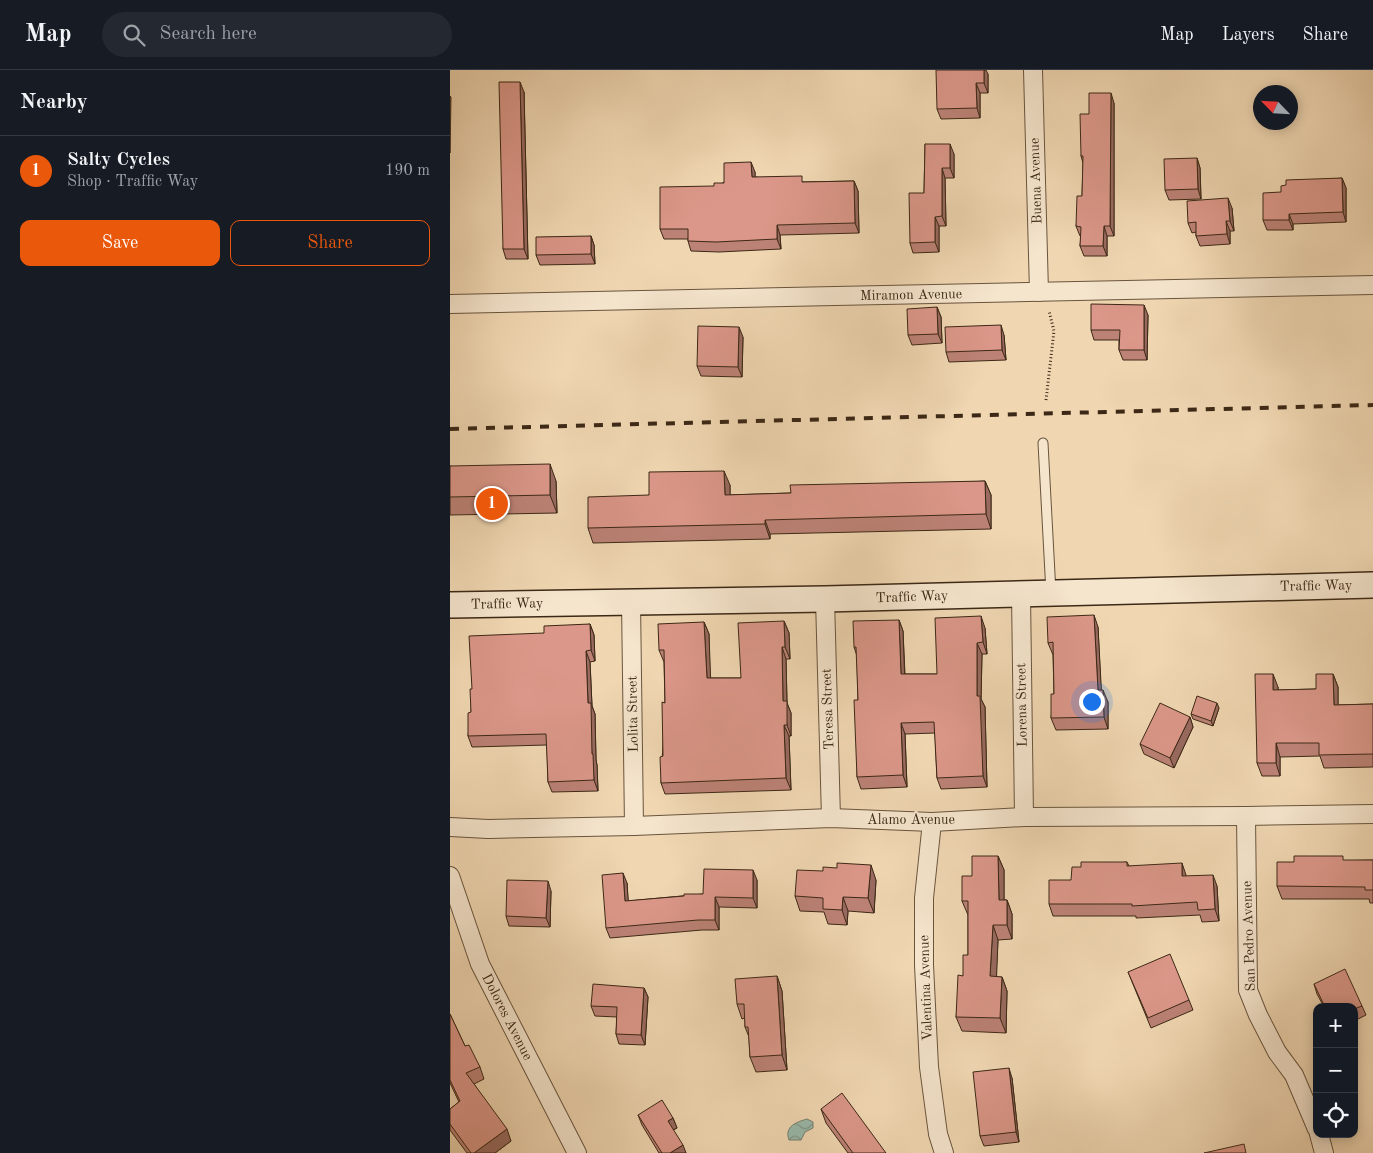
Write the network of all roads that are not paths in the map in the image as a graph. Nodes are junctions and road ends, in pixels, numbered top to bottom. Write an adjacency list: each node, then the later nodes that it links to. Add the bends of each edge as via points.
1 (1033, 70): 3 (street, Buena Avenue)
2 (1373, 285): 3 (street, Miramon Avenue)
3 (1043, 292): 4 (street, Miramon Avenue)
4 (450, 304)
5 (1043, 443): 7 (lane)
6 (1373, 585): 7 (street, Traffic Way)
7 (1050, 593): 8 (street, Traffic Way)
8 (1020, 594): 9 (street, Traffic Way); 14 (street, Lorena Street)
9 (825, 599): 10 (street, Traffic Way); 15 (street, Teresa Street)
10 (631, 601): 11 (street, Traffic Way); 17 (street, Lolita Street)
11 (450, 605)
12 (1373, 814): 13 (street, Alamo Avenue)
13 (1246, 816): 14 (street, Alamo Avenue); 20 (street, San Pedro Avenue, via 1248,990 1277,1052 1294,1075)
14 (1024, 817): 16 (street, Alamo Avenue)
15 (831, 818): 16 (street, Alamo Avenue); 17 (street, Alamo Avenue)
16 (932, 822): 23 (street, Valentina Avenue, via 924,898 924,965 929,1068 938,1134)
17 (634, 826): 18 (street, Alamo Avenue)
18 (450, 827)
19 (450, 876): 22 (street, Dolores Avenue, via 480,964)
20 (1313, 1120)
21 (1320, 1138): 24 (street)
22 (577, 1153)
23 (944, 1153)
24 (1324, 1153)

